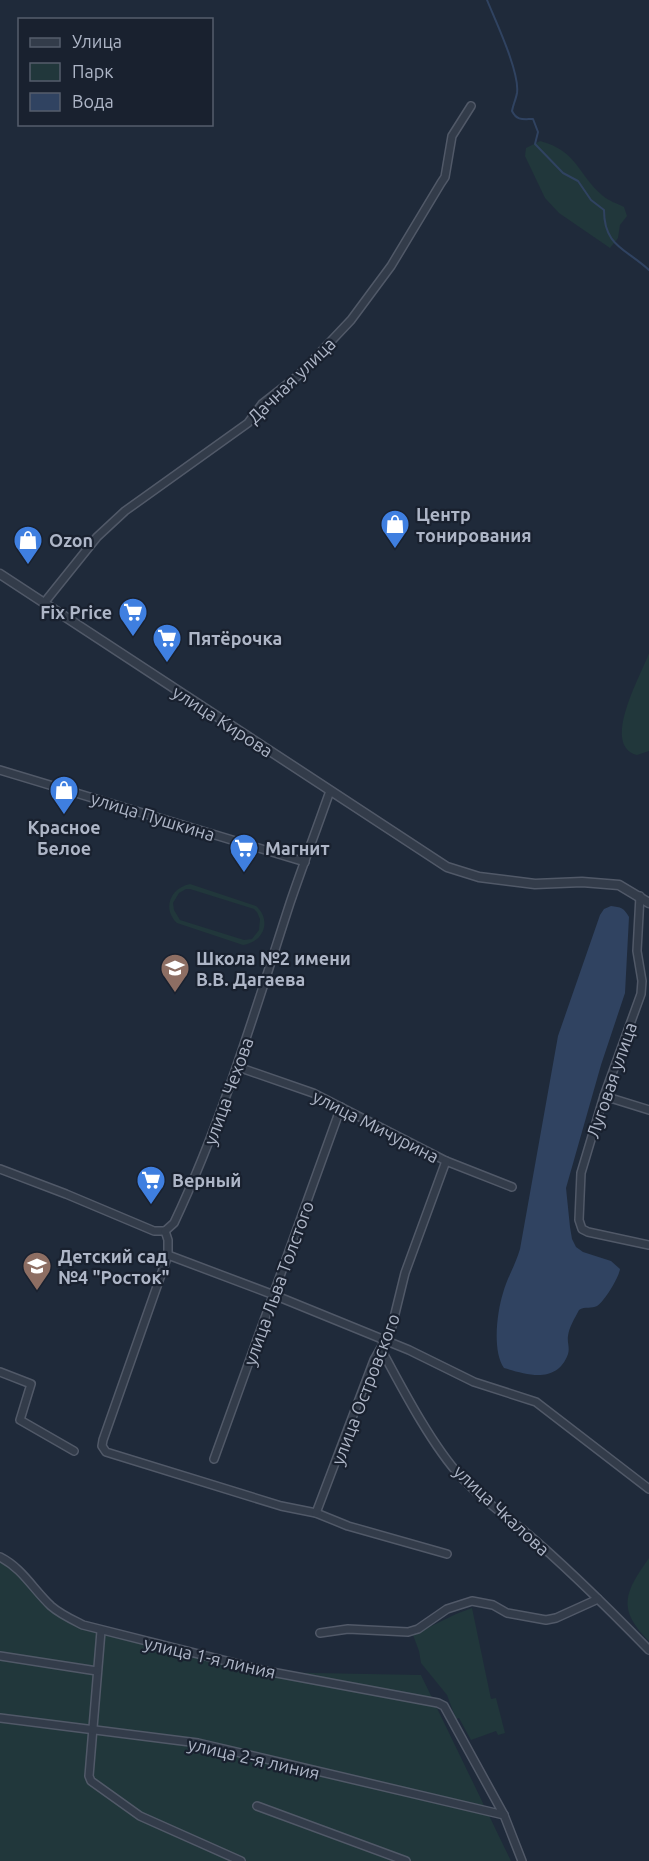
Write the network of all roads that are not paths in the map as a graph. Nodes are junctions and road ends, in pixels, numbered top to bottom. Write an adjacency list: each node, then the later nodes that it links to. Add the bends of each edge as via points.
1 (471, 106): 3 (street, Дачная улица, via 452,136 445,177 391,267 351,320 299,375 262,404 248,423 125,511 97,537)
2 (0, 574): 3 (street, улица Кирова)
3 (44, 603): 5 (street, улица Кирова)
4 (0, 770): 6 (street, улица Пушкина)
5 (330, 791): 6 (street, улица Чехова); 7 (street, улица Кирова, via 447,867 479,877 535,884 619,885)
6 (305, 862): 9 (street, улица Чехова)
7 (640, 896): 8 (street, улица Кирова); 10 (street, Луговая улица, via 640,994)
8 (649, 903)
9 (238, 1067): 11 (street, улица Мичурина); 16 (street, улица Чехова, via 202,1161 174,1222)
10 (604, 1096): 12 (street); 17 (street, Луговая улица, via 579,1182 579,1220 588,1232)
11 (341, 1107): 13 (street, улица Мичурина); 19 (street, улица Льва Толстого)
12 (649, 1110)
13 (446, 1161): 15 (street, улица Мичурина); 20 (street, улица Островского, via 405,1273)
14 (0, 1170): 16 (street, via 154,1231)
15 (512, 1187)
16 (165, 1231): 18 (street)
17 (649, 1245)
18 (168, 1255): 19 (street); 26 (street, via 102,1446 106,1452 281,1506)
19 (274, 1295): 20 (street); 24 (street, улица Льва Толстого)
20 (386, 1341): 21 (street, улица Островского); 25 (street, via 474,1382 536,1402)
21 (381, 1349): 26 (street, улица Островского); 29 (street, улица Чкалова, via 461,1477)
22 (0, 1372): 23 (street, via 32,1386 20,1420)
23 (74, 1451)
24 (214, 1459)
25 (649, 1489)
26 (316, 1513): 27 (street)
27 (447, 1554)
28 (0, 1557): 30 (street, улица 1-я линия, via 20,1571 62,1615)
29 (598, 1599): 31 (street, via 546,1620 472,1601 447,1609 408,1632 348,1629); 32 (street, улица Чкалова)
30 (101, 1631): 34 (street); 38 (street, улица 1-я линия, via 266,1671 438,1703 444,1706)
31 (320, 1633)
32 (649, 1650)
33 (0, 1656): 34 (street)
34 (97, 1671): 36 (street)
35 (0, 1718): 36 (street, улица 2-я линия)
36 (92, 1730): 38 (street, улица 2-я линия, via 198,1743); 39 (street, via 91,1781 140,1816)
37 (257, 1806): 40 (street)
38 (504, 1815): 41 (street)
39 (241, 1861)
40 (406, 1861)
41 (522, 1861)

